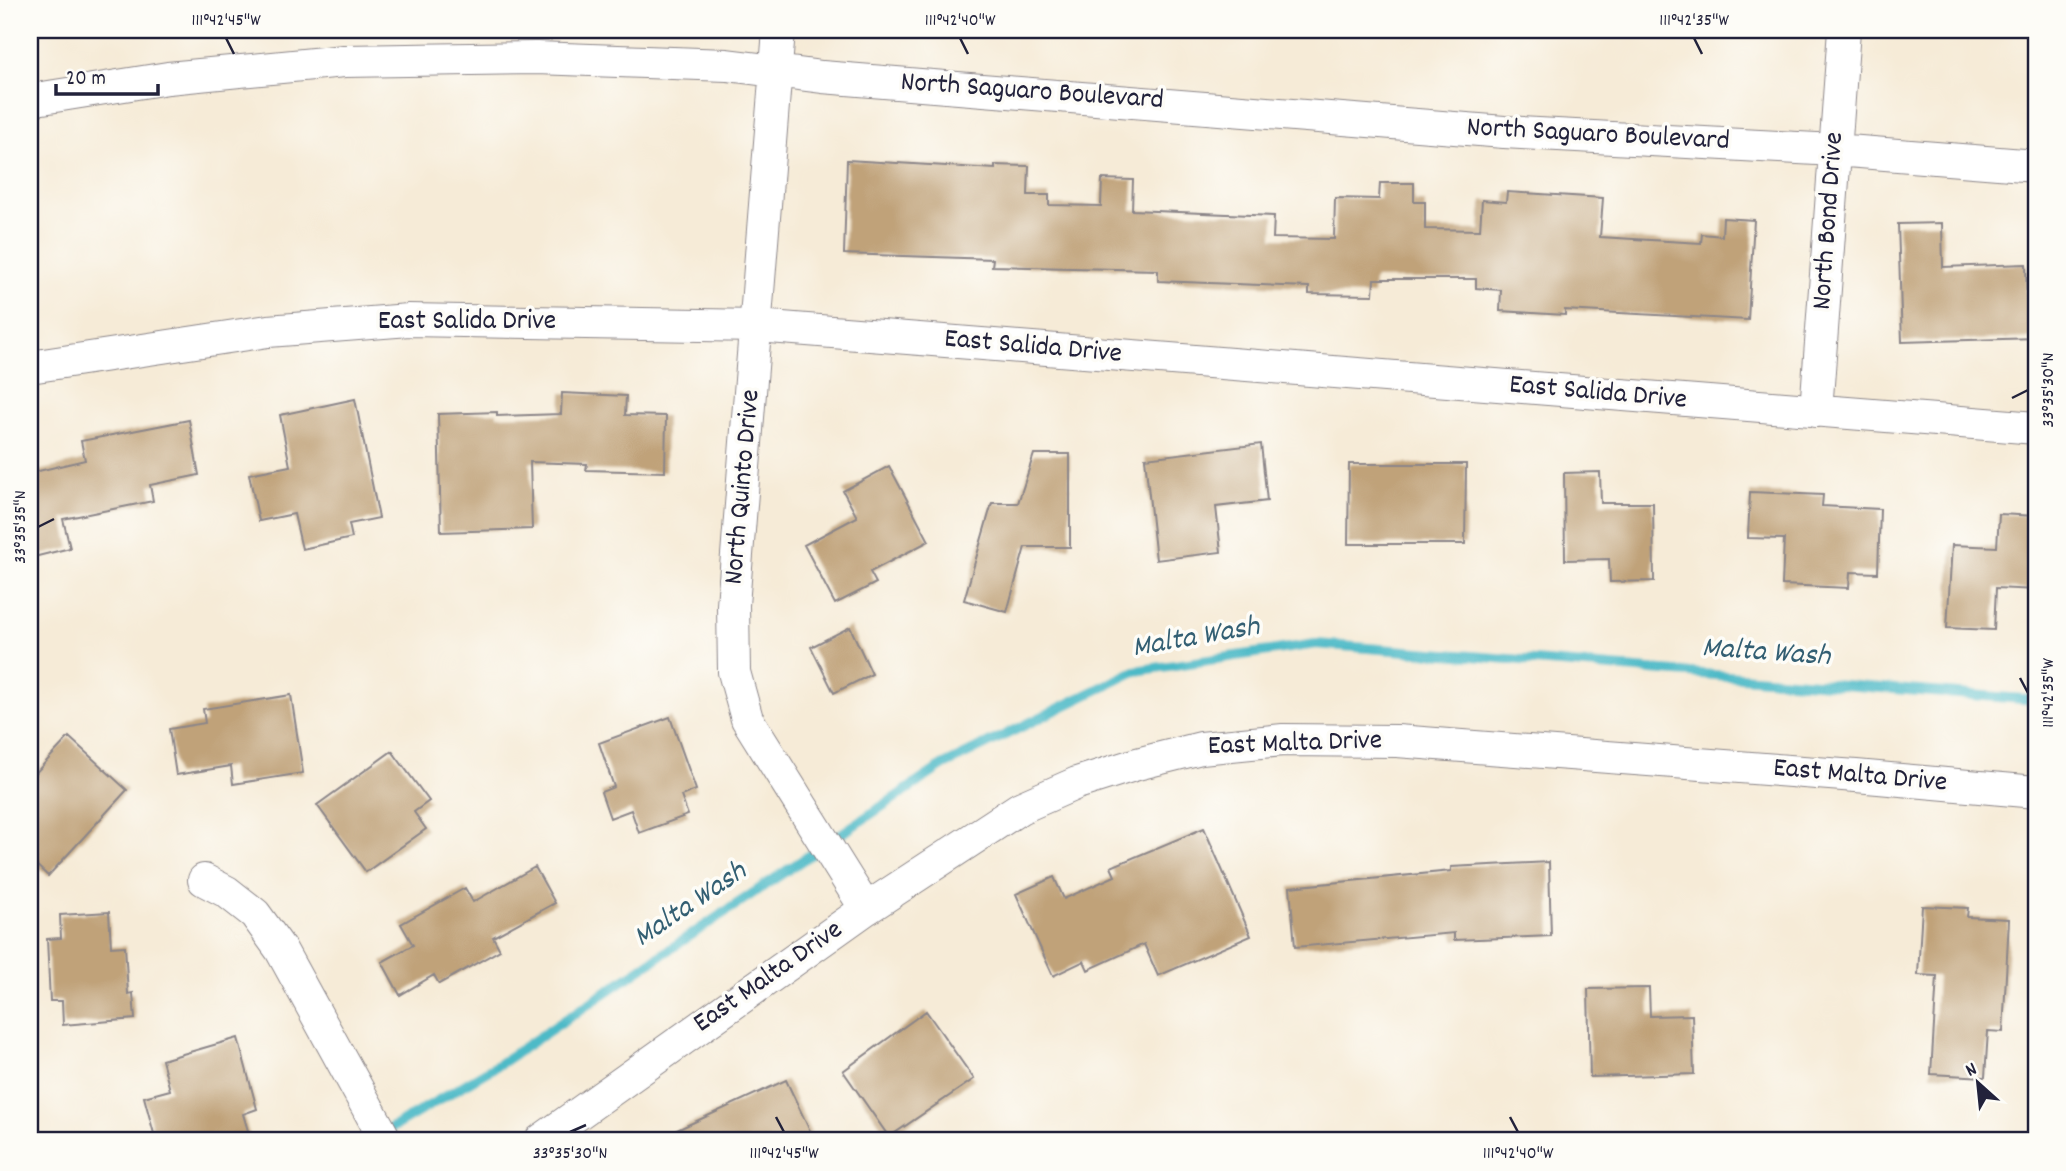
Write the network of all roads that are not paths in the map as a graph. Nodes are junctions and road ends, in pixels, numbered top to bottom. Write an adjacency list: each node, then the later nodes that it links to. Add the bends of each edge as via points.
1 (779, 30): 3 (street, North Quinto Drive)
2 (1844, 30): 5 (street, North Bond Drive)
3 (776, 71): 4 (street, North Saguaro Boulevard, via 536,58 344,61 168,78); 5 (street, North Saguaro Boulevard, via 1504,132); 7 (street, North Quinto Drive)
4 (30, 100)
5 (1835, 150): 6 (street, North Saguaro Boulevard); 9 (street, North Bond Drive)
6 (2036, 166)
7 (757, 326): 8 (street, East Salida Drive, via 409,320 268,331); 9 (street, East Salida Drive); 13 (street, North Quinto Drive, via 733,605 734,672 747,719)
8 (30, 367)
9 (1816, 411): 10 (street, East Salida Drive)
10 (2036, 428)
11 (2036, 792): 13 (street, East Malta Drive, via 1397,741 1283,740 1201,748 1077,783 1020,808)
12 (204, 880): 14 (street, via 255,914 281,950)
13 (866, 909): 15 (street, East Malta Drive)
14 (386, 1141)
15 (540, 1141)

